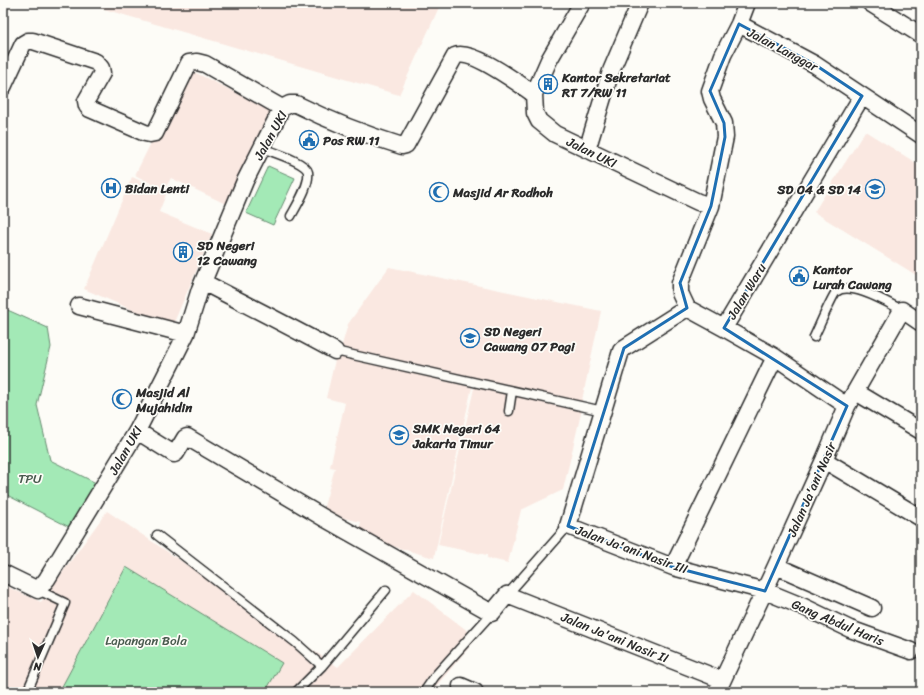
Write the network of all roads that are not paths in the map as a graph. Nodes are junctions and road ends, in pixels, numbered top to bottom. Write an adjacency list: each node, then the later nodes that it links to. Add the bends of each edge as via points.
1 (582, 3): 8 (street, via 549,60)
2 (640, 3): 13 (street, via 611,70)
3 (747, 3): 5 (street)
4 (870, 3): 6 (street)
5 (738, 24): 9 (street, Jalan Langgar, via 814,64); 14 (street, Jalan Langgar, via 710,91 724,123 726,137)
6 (921, 35)
7 (3, 87): 10 (street, via 23,44 33,41 96,62 102,73 86,101 87,106 145,133 154,133 189,63 205,64)
8 (534, 94): 10 (street, Jalan UKI, via 505,74 471,56 457,55 406,145 402,146 342,125 296,104); 13 (street, Jalan UKI, via 538,121 555,134)
9 (862, 96): 11 (street, Jalan Langgar); 21 (street, Jalan Waru)
10 (282, 108): 12 (street, Jalan UKI)
11 (921, 134)
12 (262, 148): 15 (lane, via 300,163 308,172 306,187); 16 (street, Jalan UKI, via 245,181)
13 (587, 150): 14 (street, Jalan UKI, via 698,202)
14 (712, 206): 18 (street, Jalan Langgar, via 680,283 680,293)
15 (291, 216)
16 (203, 282): 22 (street, Jalan UKI); 24 (street)
17 (79, 306): 22 (street)
18 (687, 308): 21 (street, Jalan Waru); 30 (street, via 621,351)
19 (902, 310): 20 (street); 23 (lane, via 857,290 845,288 836,293); 27 (street, Jalan Ja'ani Nasir)
20 (921, 323)
21 (724, 328): 25 (street)
22 (186, 334): 31 (street, Jalan UKI)
23 (814, 336)
24 (335, 351): 26 (lane)
25 (775, 357): 28 (street); 38 (street)
26 (512, 391): 29 (lane); 30 (lane)
27 (856, 392): 28 (street, Jalan Ja'ani Nasir); 32 (street)
28 (847, 406): 33 (street, Jalan Ja'ani Nasir)
29 (509, 411)
30 (603, 411): 35 (street)
31 (137, 431): 40 (street, Jalan UKI); 45 (street, via 174,454 187,437)
32 (921, 432)
33 (824, 460): 34 (street); 37 (street, Jalan Ja'ani Nasir)
34 (921, 518)
35 (568, 526): 38 (street, Jalan Ja'ani Nasir III); 43 (lane)
36 (157, 535): 47 (lane, via 295,642)
37 (776, 566): 42 (street, Jalan Ja'ani Nasir); 44 (street)
38 (673, 567): 42 (street, Jalan Ja'ani Nasir III)
39 (3, 573): 40 (street)
40 (38, 590): 49 (lane, via 65,603)
41 (386, 590): 47 (lane)
42 (765, 591): 46 (street, Gang Abdul Haris, via 850,630); 48 (street, Jalan Ja'ani Nasir)
43 (508, 595): 45 (street); 48 (street, Jalan Ja'ani Nasir II)
44 (872, 608)
45 (492, 613): 51 (lane, via 435,676)
46 (911, 651)
47 (322, 666): 50 (lane)
48 (720, 686)
49 (27, 692)
50 (296, 692)
51 (424, 692)

